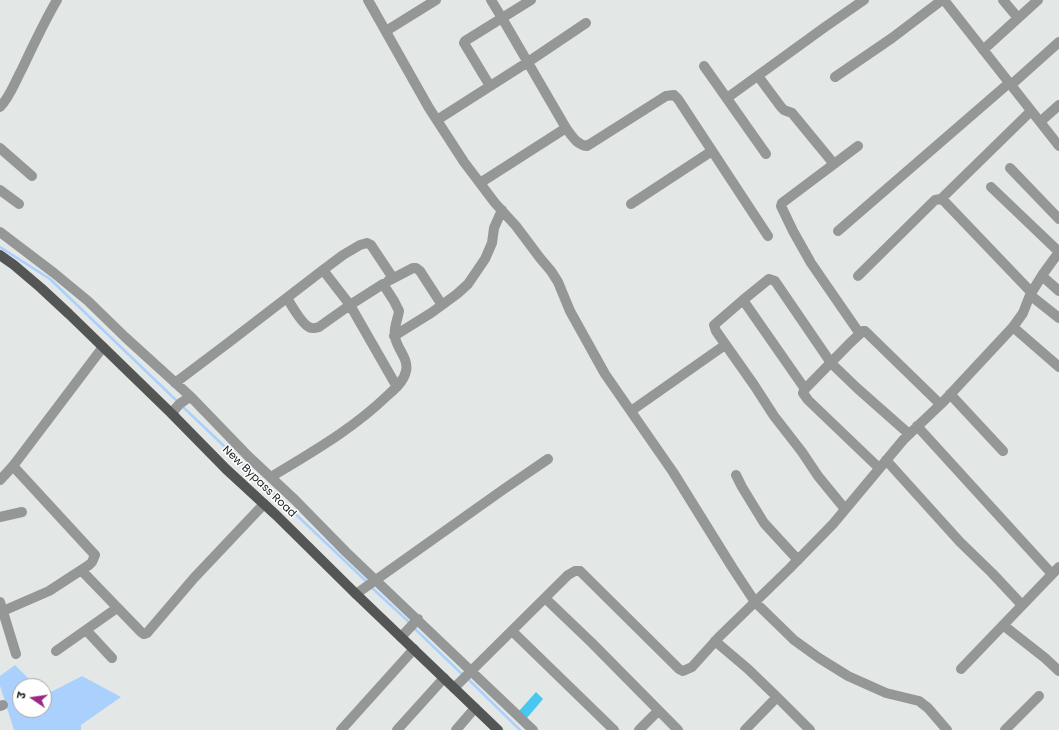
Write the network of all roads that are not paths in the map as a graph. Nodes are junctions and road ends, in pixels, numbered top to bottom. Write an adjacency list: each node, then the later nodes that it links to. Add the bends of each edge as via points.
1 (57, 0): 24 (street)
2 (368, 0): 13 (street)
3 (436, 0): 13 (street)
4 (491, 0): 10 (street)
5 (531, 0): 10 (street)
6 (864, 0): 18 (street)
7 (943, 0): 15 (street); 19 (street)
8 (1003, 0): 11 (street)
9 (1038, 0): 11 (street)
10 (502, 18): 16 (street); 21 (street, via 464,43)
11 (1018, 18): 15 (street)
12 (586, 23): 16 (street)
13 (386, 31): 26 (street)
14 (1059, 42): 20 (street)
15 (983, 50): 20 (street)
16 (528, 62): 21 (street); 28 (street)
17 (704, 66): 22 (street)
18 (758, 76): 22 (street); 34 (street, via 781,107 792,113)
19 (835, 77)
20 (1010, 84): 25 (street); 45 (street)
21 (490, 86): 26 (street)
22 (727, 98): 33 (street)
23 (1059, 105): 27 (street)
24 (1, 107)
25 (1031, 111): 27 (street); 40 (street)
26 (437, 120): 37 (street)
27 (1040, 122): 30 (street)
28 (566, 128): 32 (street, via 575,140 587,146 666,96 674,95); 37 (street)
29 (858, 146): 34 (street)
30 (1059, 146)
31 (0, 148): 36 (street)
32 (712, 151): 42 (street); 47 (street)
33 (766, 154)
34 (834, 164): 65 (street, via 781,206 811,263)
35 (1010, 168): 44 (street)
36 (32, 176)
37 (480, 183): 43 (street)
38 (991, 187): 48 (street)
39 (0, 190): 41 (street)
40 (941, 199): 51 (street, via 935,200); 56 (street)
41 (19, 204)
42 (631, 204)
43 (502, 210): 60 (street, via 485,258 468,284); 77 (street, via 551,271 570,312 605,374)
44 (1059, 219)
45 (838, 231)
46 (0, 232): 71 (street, via 88,301)
47 (768, 236)
48 (1059, 252): 52 (street)
49 (0, 255): 68 (main road, New Bypass Road, via 41,288)
50 (323, 270): 53 (street, via 367,243 371,245); 57 (street); 59 (street)
51 (858, 276)
52 (1042, 276): 55 (street); 56 (street)
53 (393, 278): 54 (street); 60 (street, via 416,268)
54 (383, 284): 59 (street); 61 (street)
55 (1059, 291)
56 (1031, 294): 62 (street); 64 (street)
57 (287, 298): 59 (street, via 310,328 319,327); 71 (street)
58 (743, 300): 67 (street, via 714,325); 69 (street, via 769,279 775,281); 73 (street)
59 (350, 305): 72 (street)
60 (442, 305): 63 (street)
61 (399, 311): 63 (street); 66 (street)
62 (1059, 318)
63 (410, 327): 66 (street)
64 (1013, 328): 70 (street); 74 (street)
65 (860, 334): 69 (street); 76 (street, via 865,331)
66 (394, 336): 72 (street, via 407,367)
67 (725, 345): 77 (street); 89 (street, via 774,416)
68 (103, 347): 75 (main road, New Bypass Road); 83 (street)
69 (831, 363): 73 (street); 79 (street)
70 (1059, 367)
71 (175, 383): 75 (street)
72 (397, 387): 86 (street, via 341,433)
73 (805, 389): 84 (street, via 803,393 808,400)
74 (950, 394): 76 (street); 80 (street)
75 (181, 404): 86 (street); 88 (main road, New Bypass Road, via 226,468)
76 (940, 404): 78 (street)
77 (631, 411): 98 (street, via 673,472)
78 (917, 426): 79 (street); 93 (street)
79 (909, 434): 82 (street)
80 (1003, 451)
81 (548, 459): 95 (street)
82 (886, 460): 84 (street); 99 (street, via 960,542)
83 (13, 466): 87 (street); 94 (street, via 95,555 92,562)
84 (880, 468): 89 (street)
85 (736, 474): 92 (street, via 764,523)
86 (271, 477): 95 (street, via 342,548)
87 (0, 480)
88 (264, 504): 96 (main road, New Bypass Road); 101 (street, via 194,578 147,633 140,632)
89 (845, 509): 92 (street)
90 (22, 512): 91 (street)
91 (0, 517)
92 (798, 560): 98 (street)
93 (1056, 570): 99 (street)
94 (82, 571): 100 (street, via 49,591); 101 (street)
95 (371, 583): 96 (street); 102 (street)
96 (356, 594): 106 (main road, New Bypass Road)
97 (545, 598): 105 (street); 107 (street, via 568,575 580,571 683,671 692,667); 120 (street)
98 (755, 602): 107 (street); 121 (street, via 794,640 819,658 848,676 886,693 920,701)
99 (1022, 605): 103 (street)
100 (1, 607): 110 (street)
101 (117, 608): 104 (street)
102 (414, 624): 106 (street); 114 (street)
103 (1003, 625): 112 (street); 113 (street)
104 (86, 630): 109 (street); 111 (street)
105 (512, 631): 114 (street); 127 (street)
106 (401, 637): 108 (main road, New Bypass Road)
107 (715, 641): 118 (street)
108 (414, 649): 115 (main road, New Bypass Road); 122 (street)
109 (56, 651)
110 (16, 654)
111 (112, 658)
112 (961, 669)
113 (1059, 671)
114 (468, 675): 116 (street); 126 (street)
115 (444, 678): 116 (main road, New Bypass Road); 123 (street)
116 (454, 688): 119 (main road, New Bypass Road)
117 (1039, 696): 132 (street)
118 (777, 697): 130 (street); 131 (street)
119 (475, 708): 124 (street); 125 (main road, New Bypass Road)
120 (658, 711): 128 (street); 129 (street)
121 (943, 729)
122 (341, 730)
123 (397, 730)
124 (456, 730)
125 (498, 730)
126 (533, 730)
127 (614, 730)
128 (639, 730)
129 (678, 730)
130 (745, 730)
131 (810, 730)
132 (1005, 730)

